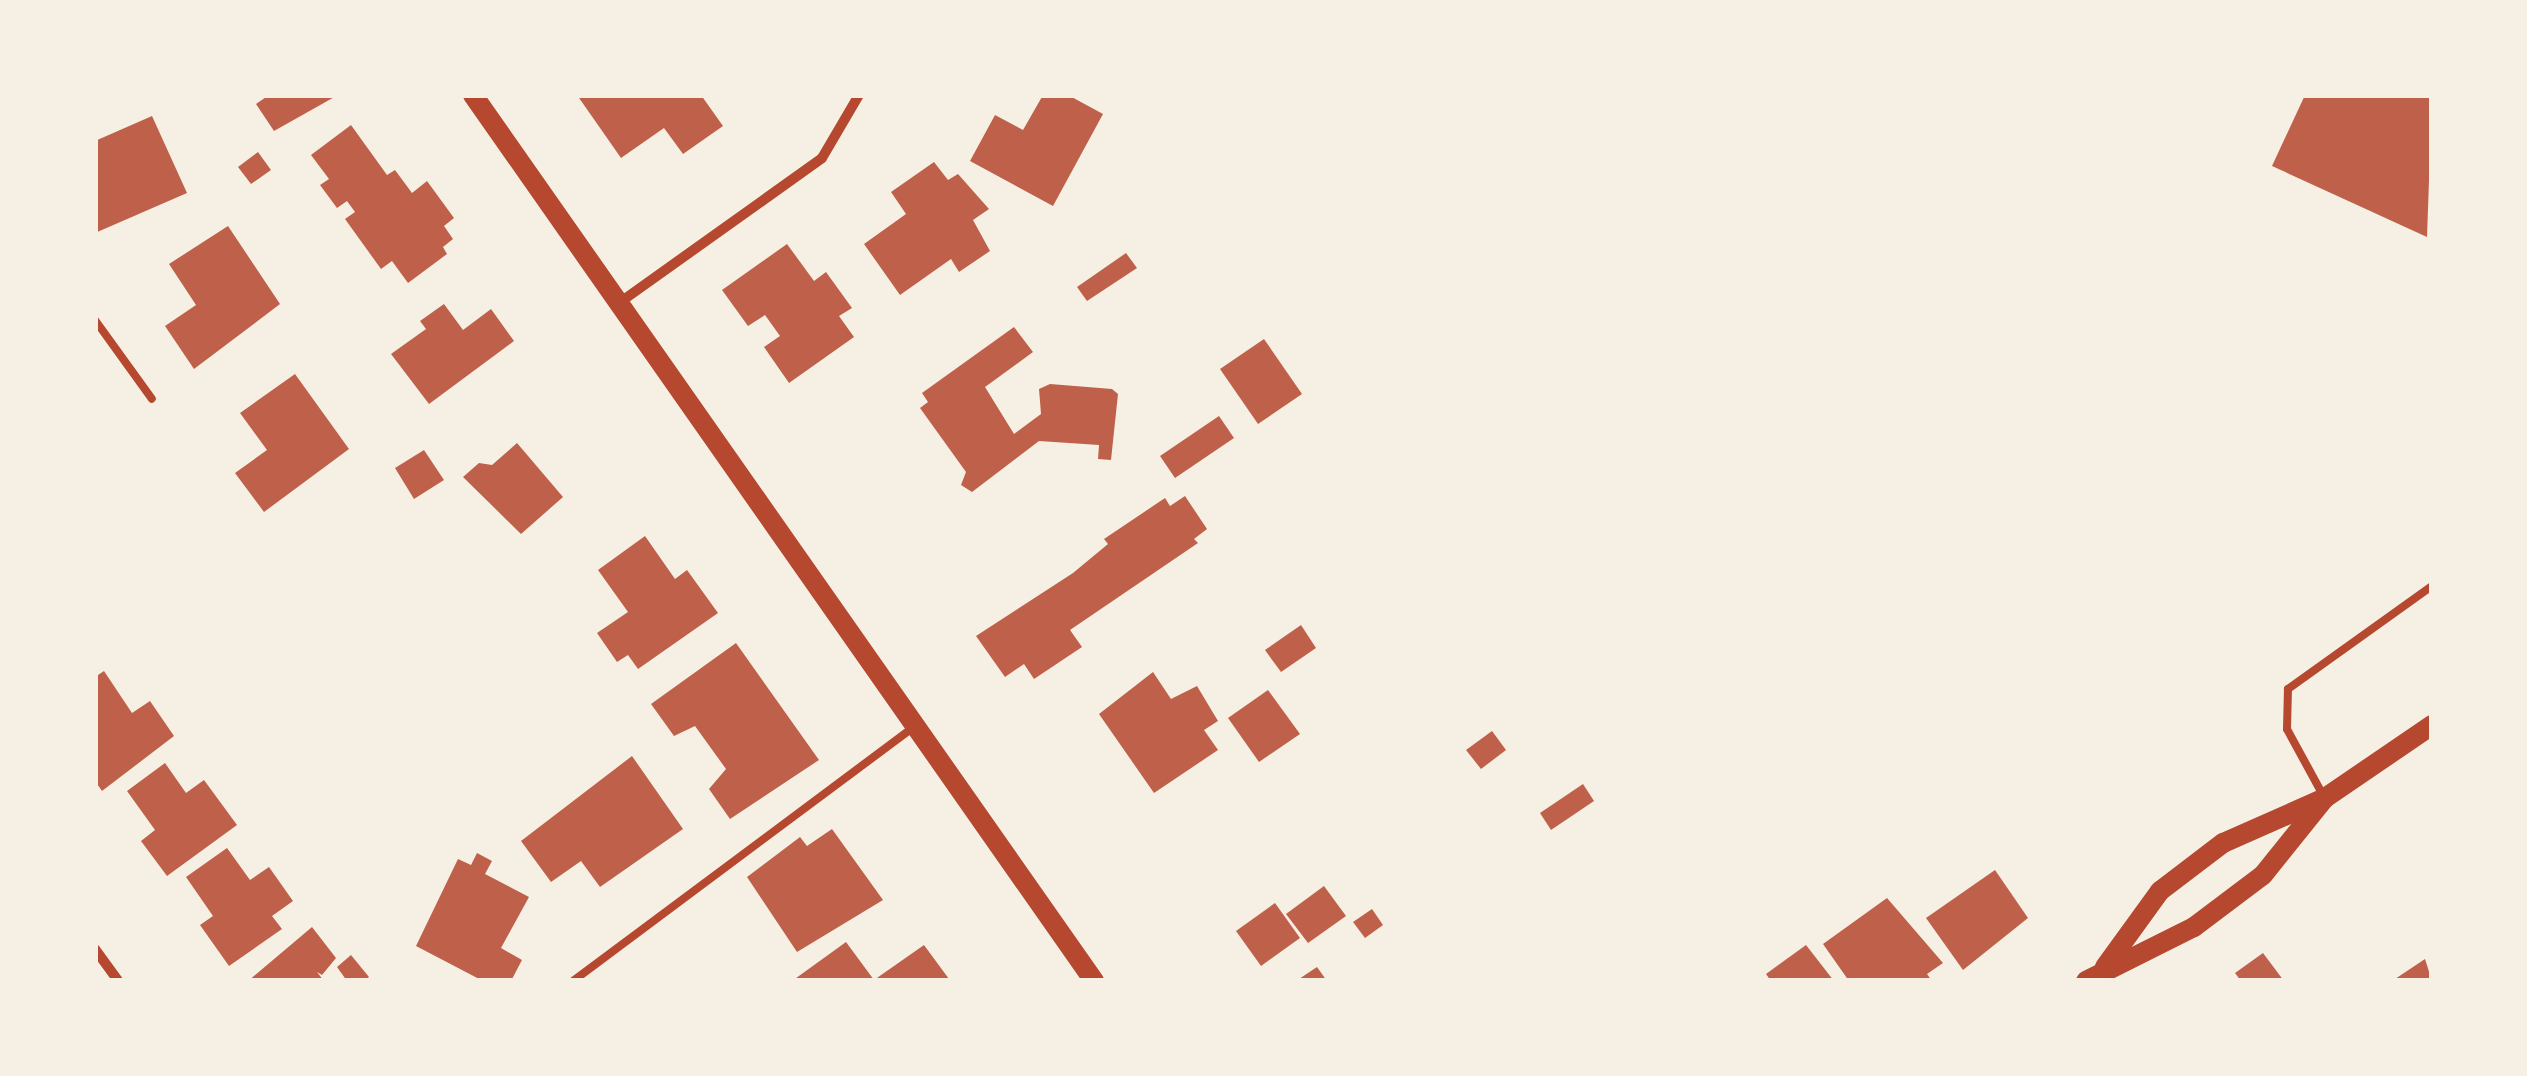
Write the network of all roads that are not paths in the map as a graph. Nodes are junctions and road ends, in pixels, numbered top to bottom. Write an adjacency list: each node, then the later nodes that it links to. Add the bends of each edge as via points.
1 (473, 95): 3 (main road)
2 (859, 95): 3 (street, via 822,158)
3 (618, 303): 7 (main road)
4 (95, 320): 5 (lane)
5 (152, 399)
6 (2432, 586): 9 (lane, via 2288,689 2287,729)
7 (917, 724): 13 (lane); 14 (main road)
8 (2432, 724): 9 (main road)
9 (2325, 798): 11 (main road, via 2263,875 2194,927); 11 (main road, via 2223,843 2160,891)
10 (95, 949): 12 (street)
11 (2105, 967): 15 (main road)
12 (118, 981)
13 (574, 981)
14 (1094, 981)
15 (2086, 981)

